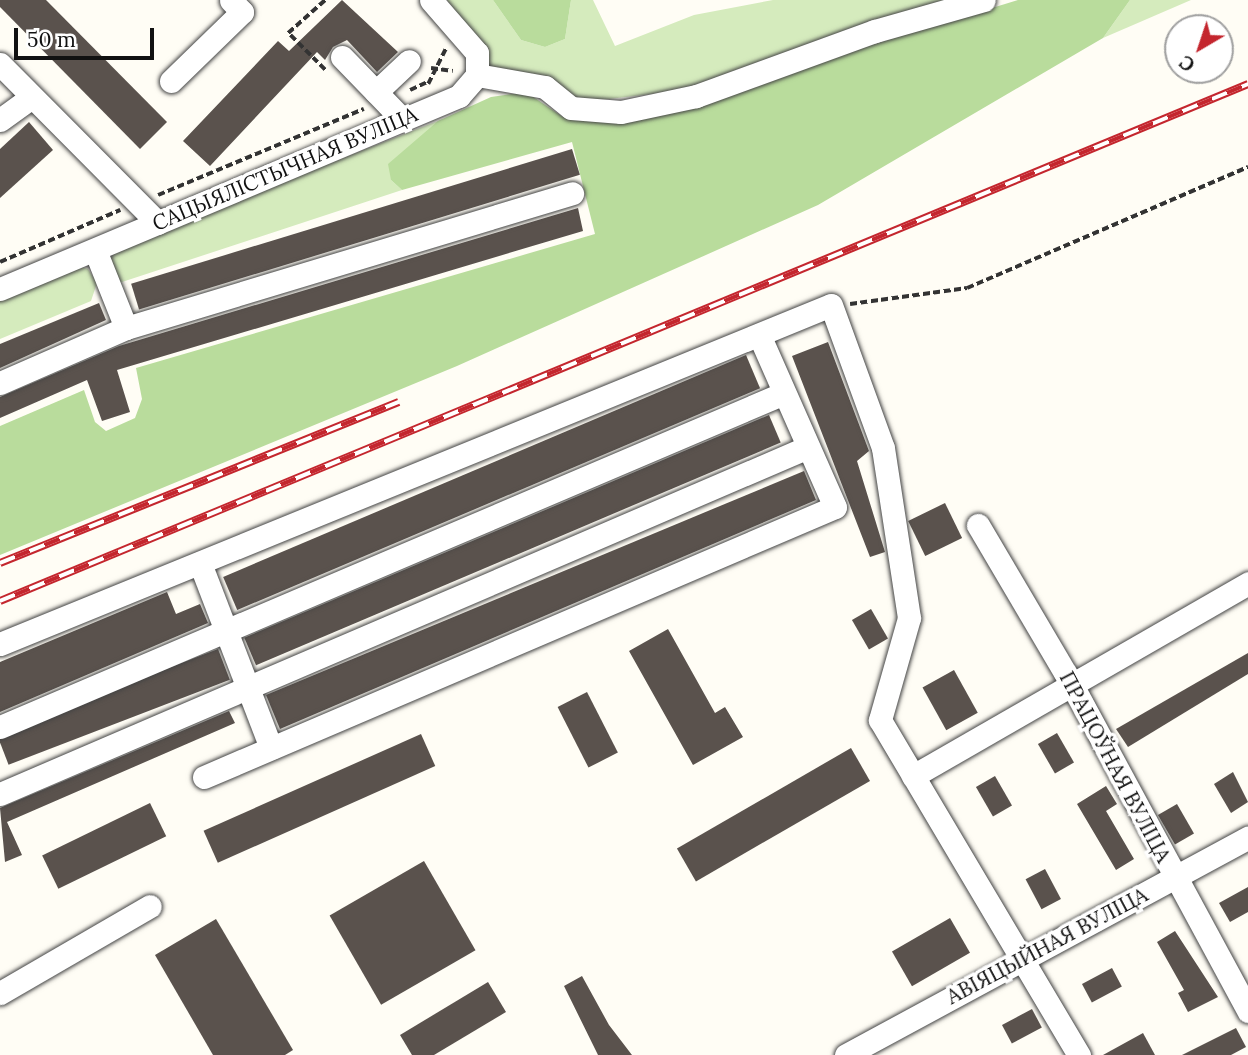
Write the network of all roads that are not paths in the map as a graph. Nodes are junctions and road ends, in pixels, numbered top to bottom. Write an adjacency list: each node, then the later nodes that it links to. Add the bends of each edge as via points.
1 (231, 0): 8 (street, via 242,12)
2 (431, 0): 7 (street, via 477,53)
3 (984, 0): 7 (street, via 876,31 696,96 621,112 571,108 545,88)
4 (342, 57): 10 (street)
5 (409, 61): 10 (street)
6 (0, 64): 9 (street)
7 (477, 75): 12 (street, САЦЫЯЛІСТЫЧНАЯ ВУЛІЦА, via 459,96)
8 (171, 81)
9 (32, 97): 11 (street); 14 (street)
10 (374, 101): 12 (street)
11 (0, 120)
12 (402, 120): 14 (street, САЦЫЯЛІСТЫЧНАЯ ВУЛІЦА)
13 (572, 193): 17 (street)
14 (158, 223): 15 (street, САЦЫЯЛІСТЫЧНАЯ ВУЛІЦА)
15 (95, 250): 16 (street, САЦЫЯЛІСТЫЧНАЯ ВУЛІЦА); 17 (street)
16 (0, 289)
17 (127, 328): 19 (street)
18 (759, 335): 20 (street); 23 (street); 31 (street, via 831,305 883,448 909,618 880,720)
19 (0, 383)
20 (784, 393): 21 (street); 25 (street)
21 (808, 447): 28 (street); 30 (street, via 835,507)
22 (978, 525): 27 (street, ПРАЦОЎНАЯ ВУЛІЦА)
23 (200, 563): 25 (street); 26 (street)
24 (1248, 583): 27 (street)
25 (226, 631): 28 (street); 29 (street)
26 (0, 645)
27 (1071, 683): 31 (street); 35 (street, ПРАЦОЎНАЯ ВУЛІЦА)
28 (248, 688): 30 (street); 33 (street)
29 (0, 727)
30 (271, 748): 32 (street)
31 (913, 776): 37 (street)
32 (204, 777)
33 (0, 794)
34 (1248, 838): 35 (street, АВІЯЦЫЙНАЯ ВУЛІЦА)
35 (1175, 877): 37 (street, АВІЯЦЫЙНАЯ ВУЛІЦА); 39 (street, ПРАЦОЎНАЯ ВУЛІЦА)
36 (150, 906): 38 (street)
37 (1026, 957): 40 (street, АВІЯЦЫЙНАЯ ВУЛІЦА); 41 (street)
38 (0, 993)
39 (1248, 1011)
40 (846, 1055)
41 (1079, 1055)

